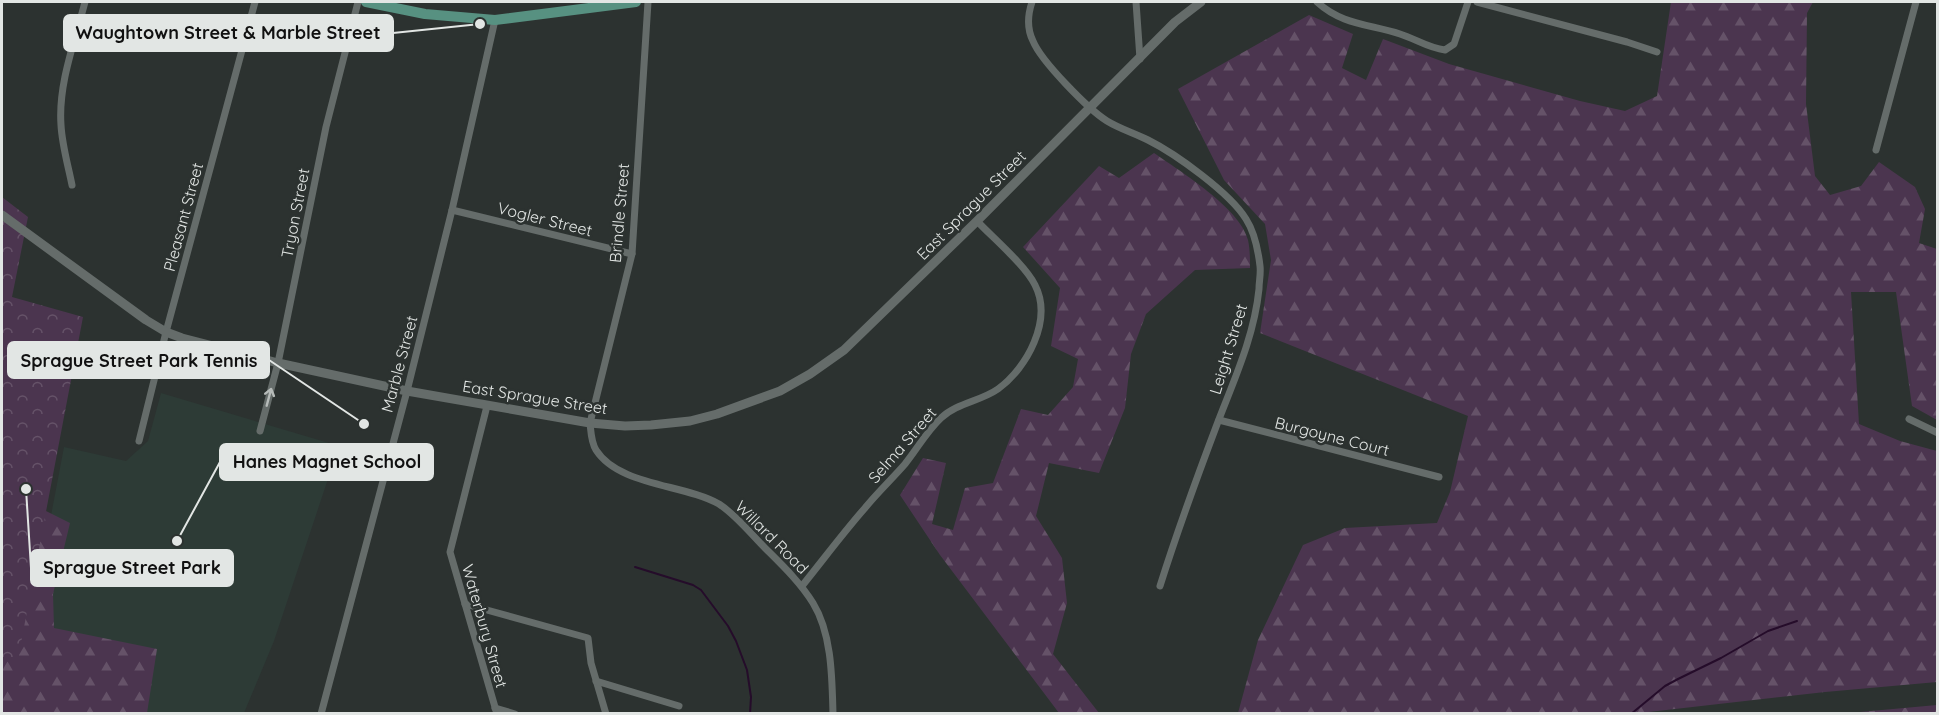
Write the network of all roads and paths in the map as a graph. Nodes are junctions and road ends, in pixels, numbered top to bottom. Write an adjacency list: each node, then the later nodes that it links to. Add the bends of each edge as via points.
1 (85, 2): 20 (street, via 61,105)
2 (255, 2): 25 (street, Pleasant Street)
3 (358, 2): 26 (street, Tryon Street, via 326,127)
4 (366, 2): 15 (main road, via 425,14)
5 (636, 2): 14 (main road)
6 (648, 2): 24 (street, Brindle Street)
7 (1032, 2): 18 (street, Leight Street, via 1028,16 1032,41 1047,63)
8 (1136, 2): 17 (street)
9 (1201, 2): 17 (street, East Sprague Street, via 1175,22)
10 (1317, 2): 11 (street, via 1350,22 1445,50 1454,44)
11 (1468, 2)
12 (1477, 2): 16 (street)
13 (1917, 2): 19 (street)
14 (566, 6): 15 (main road)
15 (495, 20): 21 (street, Marble Street)
16 (1657, 52)
17 (1140, 59): 18 (street, East Sprague Street)
18 (1090, 108): 23 (street, East Sprague Street); 30 (street, Leight Street, via 1187,163 1238,209 1256,238 1261,269 1257,307 1239,373)
19 (1876, 150)
20 (72, 185)
21 (452, 210): 24 (street, Vogler Street); 27 (street, Marble Street)
22 (2, 215): 25 (street, East Sprague Street)
23 (977, 221): 31 (street, East Sprague Street, via 844,350 788,387 744,406 690,420 625,426); 36 (street, Selma Street, via 1034,284 1040,298 1041,313 1029,353 1008,381 940,419)
24 (632, 254): 31 (street, Brindle Street)
25 (166, 332): 26 (street, East Sprague Street); 34 (street, Pleasant Street)
26 (278, 363): 27 (street, East Sprague Street); 32 (street, Tryon Street, one-way to 26)
27 (407, 391): 28 (street, East Sprague Street); 42 (street, Marble Street)
28 (487, 406): 31 (street, East Sprague Street); 38 (street, Waterbury Street, via 450,552)
29 (1909, 419): 33 (street)
30 (1219, 420): 35 (street, Burgoyne Court); 37 (street, Leight Street)
31 (590, 423): 36 (street, Willard Road, via 597,451 614,466 637,478 722,506)
32 (260, 431)
33 (1938, 433)
34 (139, 441)
35 (1438, 477)
36 (802, 586): 45 (street, Willard Road, via 814,604 826,636)
37 (1160, 586)
38 (465, 604): 39 (street, via 588,638); 41 (street, Waterbury Street)
39 (596, 681): 40 (street); 44 (street)
40 (679, 706)
41 (496, 711): 43 (street)
42 (321, 714)
43 (515, 714)
44 (606, 714)
45 (833, 714)

